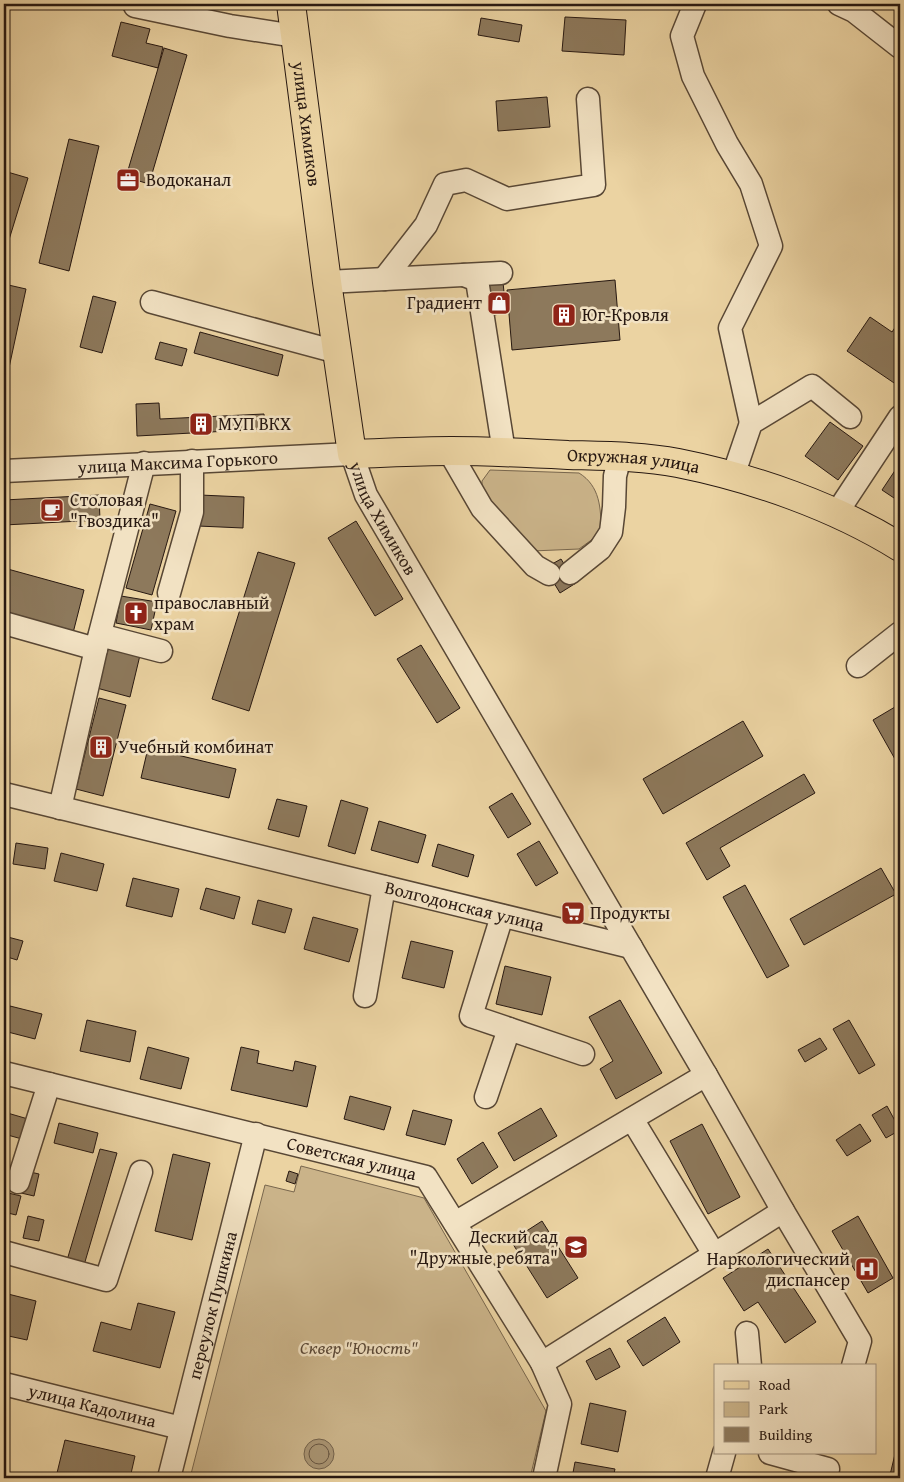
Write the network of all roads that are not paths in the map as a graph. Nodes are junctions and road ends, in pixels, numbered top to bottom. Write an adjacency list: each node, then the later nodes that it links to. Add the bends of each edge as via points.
1 (291, 4): 5 (main road, улица Химиков)
2 (695, 4): 16 (street, via 682,36 693,76 751,184 771,246 730,328)
3 (839, 4): 6 (street, via 854,11)
4 (135, 6): 5 (street)
5 (296, 36): 11 (main road, улица Химиков)
6 (900, 47)
7 (588, 99): 10 (street, via 594,185 507,199 466,180 445,184 426,225)
8 (501, 273): 9 (street)
9 (464, 275): 10 (street); 18 (street, via 477,280)
10 (384, 279): 11 (street)
11 (327, 282): 13 (main road, улица Химиков)
12 (152, 302): 13 (street)
13 (337, 352): 19 (main road, улица Химиков)
14 (850, 417): 16 (street, via 812,386)
15 (900, 417): 25 (street)
16 (751, 423): 24 (street)
17 (450, 451): 18 (main road, Окружная улица); 19 (main road, Окружная улица); 20 (street, via 482,508 535,566 559,574 600,549 611,532 615,476)
18 (504, 452): 20 (main road, Окружная улица)
19 (352, 454): 21 (street, улица Максима Горького); 37 (street, улица Химиков, via 366,495)
20 (620, 457): 24 (main road, Окружная улица, via 676,463)
21 (192, 461): 22 (street, улица Максима Горького); 27 (street, via 192,512)
22 (144, 463): 23 (street, улица Максима Горького); 30 (street)
23 (4, 471)
24 (733, 476): 25 (main road, Окружная улица)
25 (836, 514): 26 (main road, Окружная улица)
26 (900, 547)
27 (169, 593)
28 (4, 623): 30 (street)
29 (900, 633): 32 (street)
30 (98, 642): 31 (street); 34 (street)
31 (161, 650)
32 (858, 666)
33 (4, 794): 34 (street, Волгодонская улица)
34 (60, 808): 35 (street, Волгодонская улица)
35 (384, 887): 36 (street, Волгодонская улица); 38 (street)
36 (502, 916): 37 (street, Волгодонская улица); 39 (street, via 471,1016)
37 (631, 947): 42 (street)
38 (365, 996)
39 (509, 1029): 40 (street); 44 (street)
40 (583, 1054)
41 (4, 1073): 43 (street, Советская улица)
42 (706, 1075): 45 (street); 49 (street)
43 (49, 1084): 46 (street, Советская улица); 48 (street)
44 (486, 1097)
45 (632, 1119): 50 (street); 52 (street)
46 (256, 1134): 50 (street, Советская улица, via 426,1177); 58 (street, переулок Пушкина)
47 (141, 1172): 51 (street, via 106,1280)
48 (18, 1182)
49 (783, 1211): 52 (street); 56 (street, via 860,1340)
50 (455, 1223): 54 (street, Советская улица)
51 (4, 1252)
52 (714, 1254): 54 (street)
53 (747, 1333): 55 (street)
54 (542, 1362): 63 (street, Советская улица, via 560,1404)
55 (750, 1364)
56 (854, 1364)
57 (4, 1384): 58 (street, улица Кадолина)
58 (181, 1428): 62 (street, переулок Пушкина)
59 (724, 1454): 64 (street)
60 (774, 1454): 61 (street)
61 (828, 1467)
62 (169, 1478)
63 (544, 1478)
64 (717, 1478)

